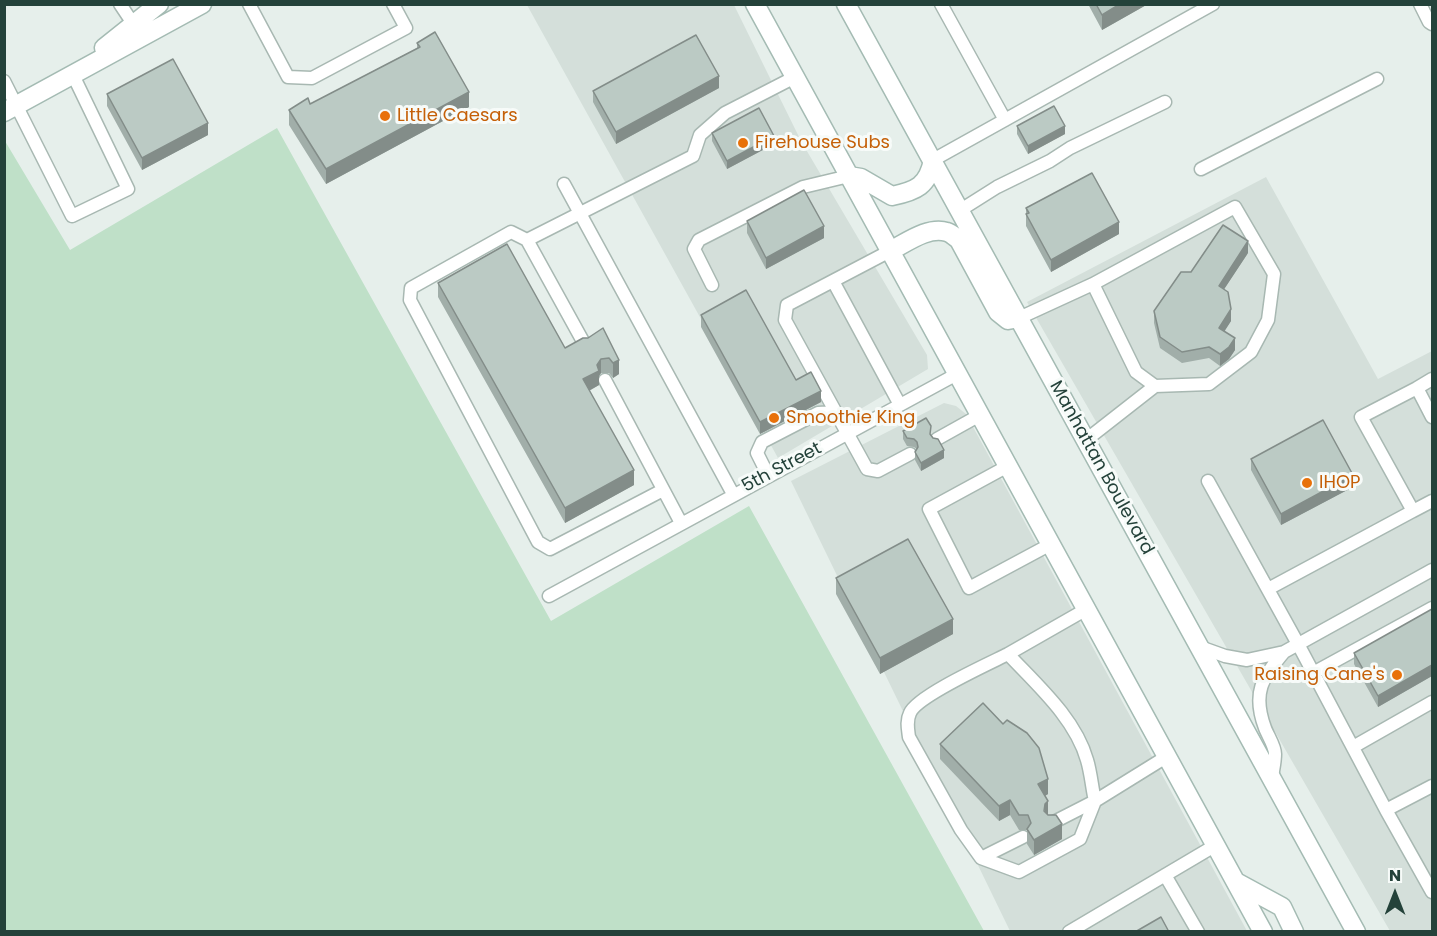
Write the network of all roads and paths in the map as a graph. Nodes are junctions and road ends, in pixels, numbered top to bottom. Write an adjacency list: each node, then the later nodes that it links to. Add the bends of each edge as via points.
1 (120, 4): 11 (lane)
2 (159, 4): 11 (street)
3 (202, 4): 13 (street)
4 (249, 4): 5 (lane, via 288,77 312,78 406,28)
5 (393, 4)
6 (755, 4): 14 (street)
7 (846, 4): 20 (street, Manhattan Boulevard)
8 (941, 4): 19 (lane)
9 (1213, 4): 19 (lane)
10 (1420, 4): 12 (lane)
11 (134, 24): 18 (street)
12 (1432, 24)
13 (73, 75): 18 (street); 18 (lane, via 128,189 72,216)
14 (795, 77): 22 (street); 25 (lane, via 725,114 700,135 693,156)
15 (1377, 79): 21 (lane)
16 (4, 81): 18 (lane)
17 (1165, 102): 24 (lane, via 1070,148)
18 (11, 109)
19 (1005, 120): 20 (lane)
20 (933, 160): 22 (street, via 923,184 908,193 892,196 861,178); 24 (street, Manhattan Boulevard)
21 (1202, 169)
22 (849, 176): 27 (street); 30 (lane, via 803,188 699,240 694,249)
23 (564, 184): 25 (lane)
24 (959, 211): 31 (street, Manhattan Boulevard)
25 (580, 213): 26 (lane); 50 (lane)
26 (527, 240): 32 (lane); 49 (lane, via 511,232 411,288 410,300 538,542 550,549)
27 (890, 251): 28 (lane); 31 (street, via 921,235 949,232 959,240 998,312 1008,320); 33 (street)
28 (833, 281): 38 (lane); 39 (lane, via 787,305 785,320)
29 (1093, 284): 31 (lane); 36 (lane, via 1136,372); 36 (lane, via 1234,207 1274,274 1268,320 1251,352 1209,384)
30 (712, 285)
31 (1019, 318): 44 (street, Manhattan Boulevard)
32 (585, 345)
33 (957, 374): 38 (lane, 5th Street); 40 (street)
34 (1432, 379): 37 (lane)
35 (605, 380): 49 (lane)
36 (1155, 386): 44 (lane)
37 (1417, 388): 41 (lane); 52 (lane, via 1361,417)
38 (900, 405): 42 (lane, 5th Street)
39 (836, 412): 42 (lane); 47 (lane, via 818,413 762,442 757,453)
40 (980, 415): 43 (lane); 46 (street)
41 (1432, 417)
42 (847, 433): 45 (lane, via 867,469 878,471); 47 (lane, 5th Street)
43 (937, 439)
44 (1086, 440): 61 (street, Manhattan Boulevard)
45 (910, 454)
46 (1008, 466): 54 (street); 54 (lane, via 929,510 969,588)
47 (768, 475): 50 (lane, 5th Street)
48 (1208, 481): 56 (lane)
49 (663, 490): 53 (lane)
50 (733, 494): 53 (lane, 5th Street)
51 (1432, 501): 52 (lane)
52 (1413, 511): 56 (lane)
53 (681, 523): 57 (lane, 5th Street)
54 (1051, 544): 59 (street)
55 (1432, 570): 60 (lane)
56 (1268, 590): 60 (lane)
57 (549, 596)
58 (1432, 608): 64 (lane)
59 (1085, 610): 63 (lane); 67 (street)
60 (1298, 644): 62 (lane); 64 (lane)
61 (1200, 647): 62 (lane, via 1247,660); 68 (street, Manhattan Boulevard)
62 (1284, 652): 68 (lane, via 1266,674 1260,690 1259,706 1275,753)
63 (1008, 654): 70 (lane, via 1073,730 1087,759); 75 (lane, via 929,695 910,711 908,722 909,736)
64 (1313, 673): 66 (lane)
65 (1432, 702): 66 (lane)
66 (1353, 747): 71 (lane)
67 (1166, 757): 70 (lane); 74 (street)
68 (1272, 777): 83 (street, Manhattan Boulevard)
69 (1432, 786): 71 (lane)
70 (1095, 801): 72 (lane); 75 (lane, via 1080,839 1019,872)
71 (1386, 810): 78 (lane)
72 (1052, 823)
73 (1023, 837): 75 (lane)
74 (1216, 845): 76 (lane); 77 (street)
75 (981, 858)
76 (1165, 875): 79 (lane); 80 (lane)
77 (1236, 882): 81 (street); 82 (street, via 1282,907)
78 (1432, 892)
79 (1069, 932)
80 (1198, 932)
81 (1263, 932)
82 (1294, 932)
83 (1356, 932)

